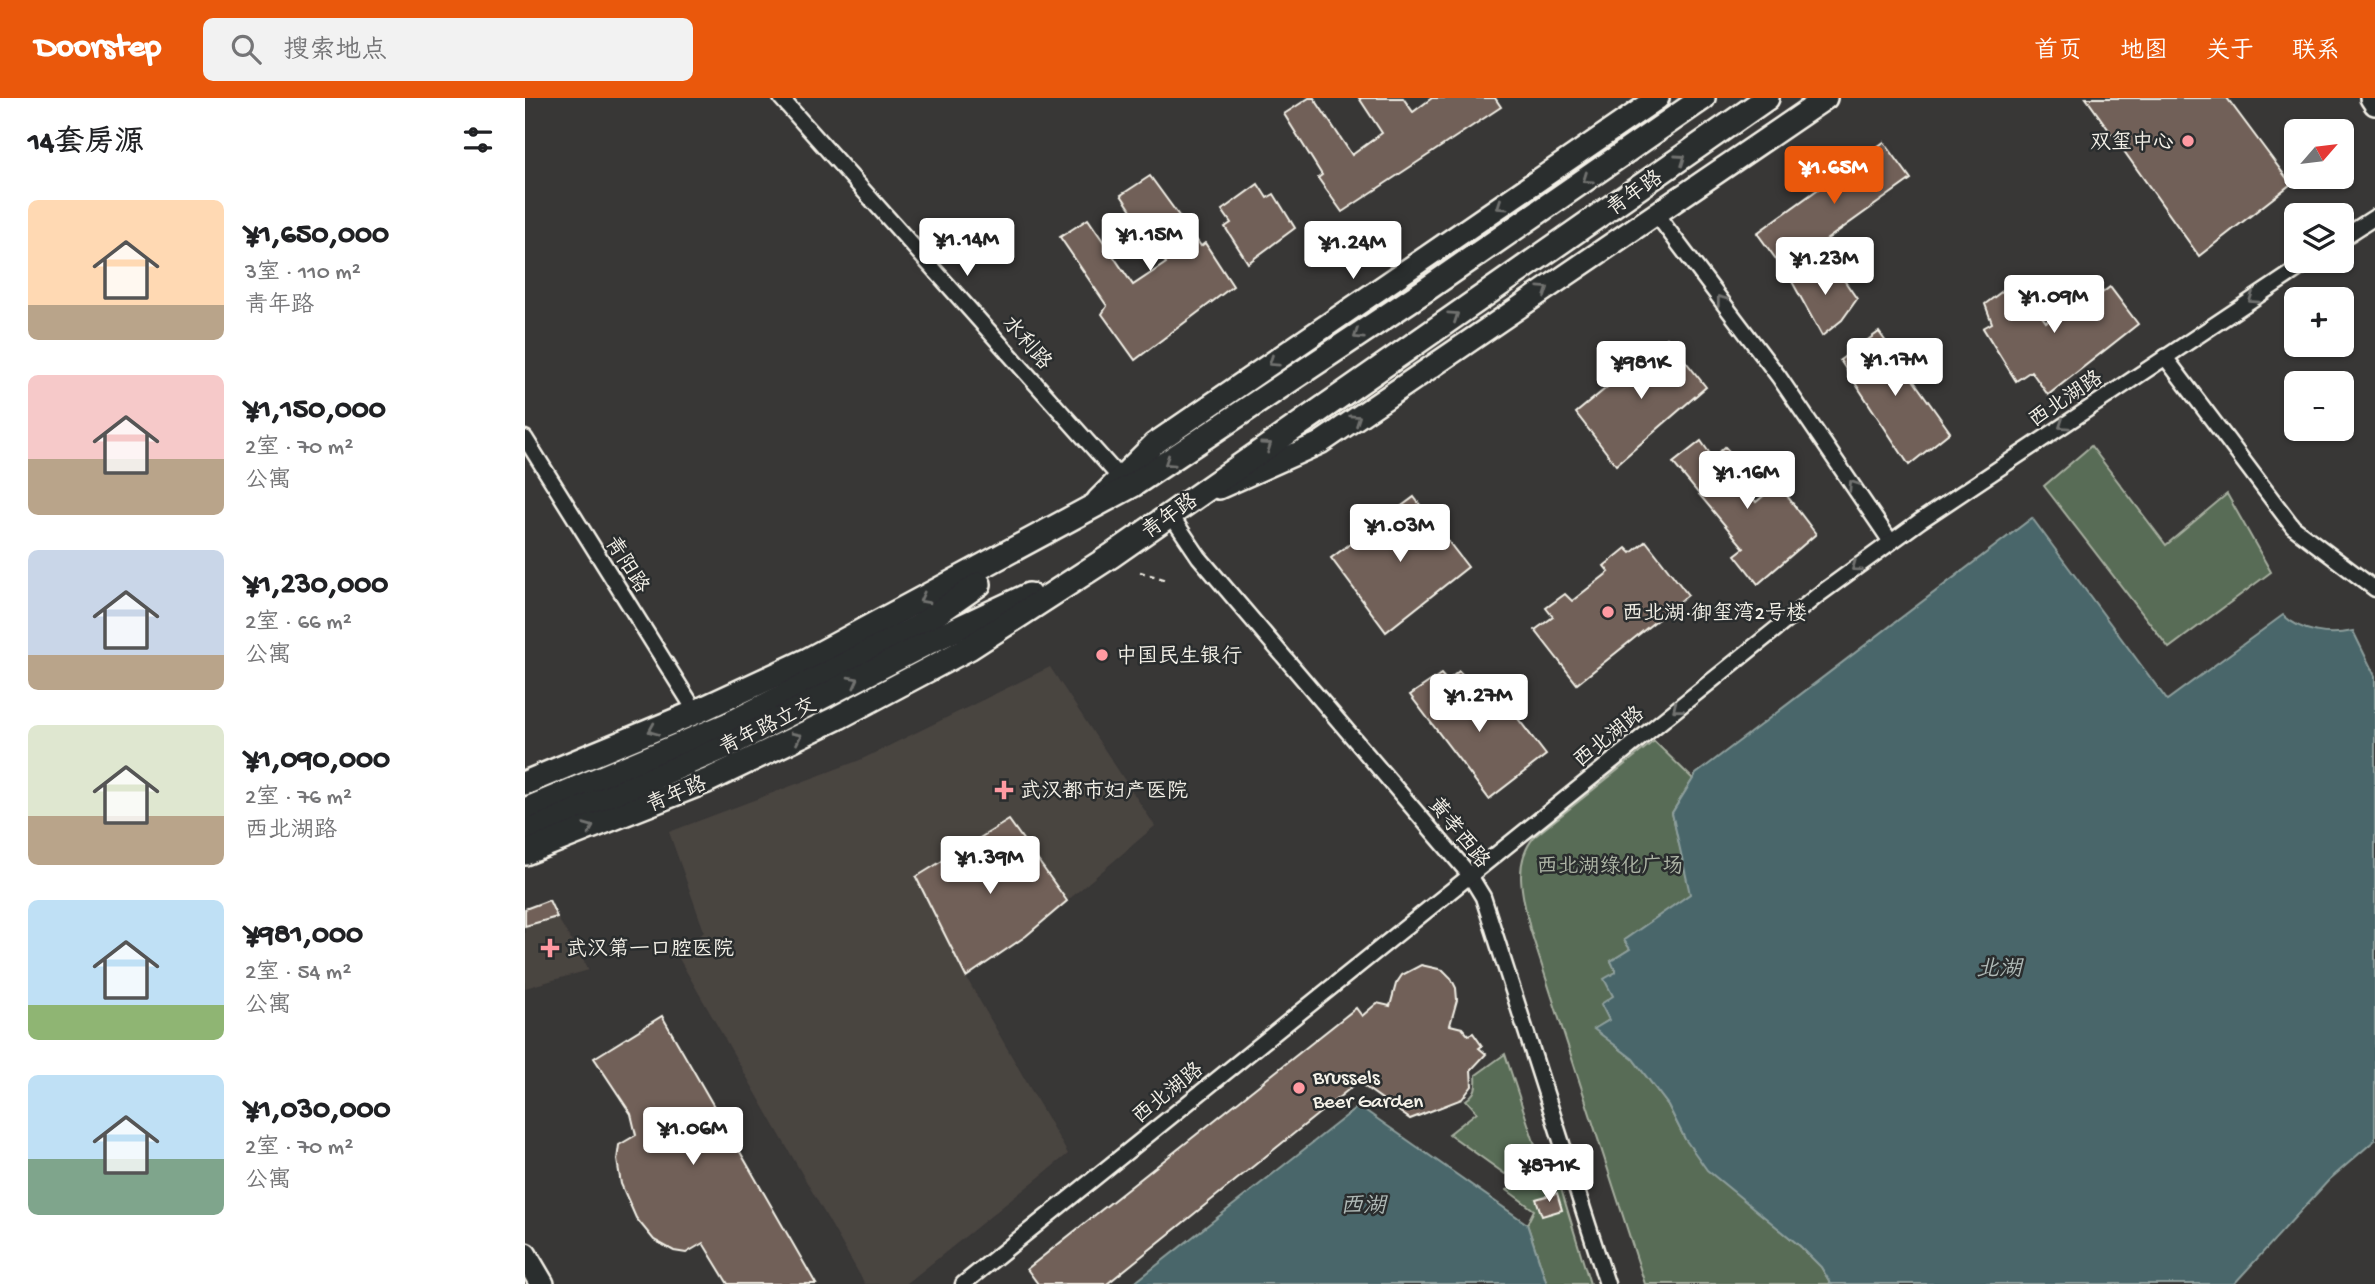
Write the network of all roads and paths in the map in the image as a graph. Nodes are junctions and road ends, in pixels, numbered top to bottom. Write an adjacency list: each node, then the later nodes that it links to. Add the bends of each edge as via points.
1 (781, 98): 14 (street, 水利路)
2 (1658, 98): 14 (main road, one-way to 14, via 1154,443)
3 (1703, 98): 14 (main road, 青年路, one-way to 14, via 1427,289)
4 (1767, 98): 15 (main road, 青年路, one-way to 4)
5 (1826, 98): 8 (main road)
6 (2371, 98): 7 (main road)
7 (2375, 104)
8 (1656, 214): 15 (main road, one-way to 8, via 1320,443); 17 (street, one-way to 8, via 1779,377)
9 (2375, 217): 10 (street)
10 (2354, 231)
11 (2291, 273): 12 (street, 西北湖路, one-way to 12)
12 (2165, 357): 17 (street, 西北湖路, one-way to 17); 21 (street, via 2293,527)
13 (525, 438): 23 (street, 青阳路)
14 (1126, 482): 16 (main road, 青年路)
15 (1178, 509): 18 (main road, 青年路); 28 (street, 黄孝西路, via 1199,557)
16 (1079, 516): 22 (main road); 23 (main road, 青年路, one-way to 23, via 808,660)
17 (1891, 542): 28 (street, 西北湖路, one-way to 28)
18 (1111, 556): 22 (main road); 27 (main road, 青年路, one-way to 18, via 707,780 839,717 969,648)
19 (1140, 572): 20 (path)
20 (1167, 580)
21 (2375, 589)
22 (924, 634): 25 (main road, 青年路立交, via 731,723); 26 (main road, 青年路立交, one-way to 22, via 725,747)
23 (696, 712): 24 (main road, 青年路, one-way to 24)
24 (525, 783)
25 (525, 810)
26 (525, 833)
27 (525, 853)
28 (1469, 874): 31 (street, 西北湖路); 32 (street, 黄孝西路, via 1483,897)
29 (525, 1255): 30 (main road)
30 (543, 1284)
31 (963, 1284)
32 (1607, 1284)

